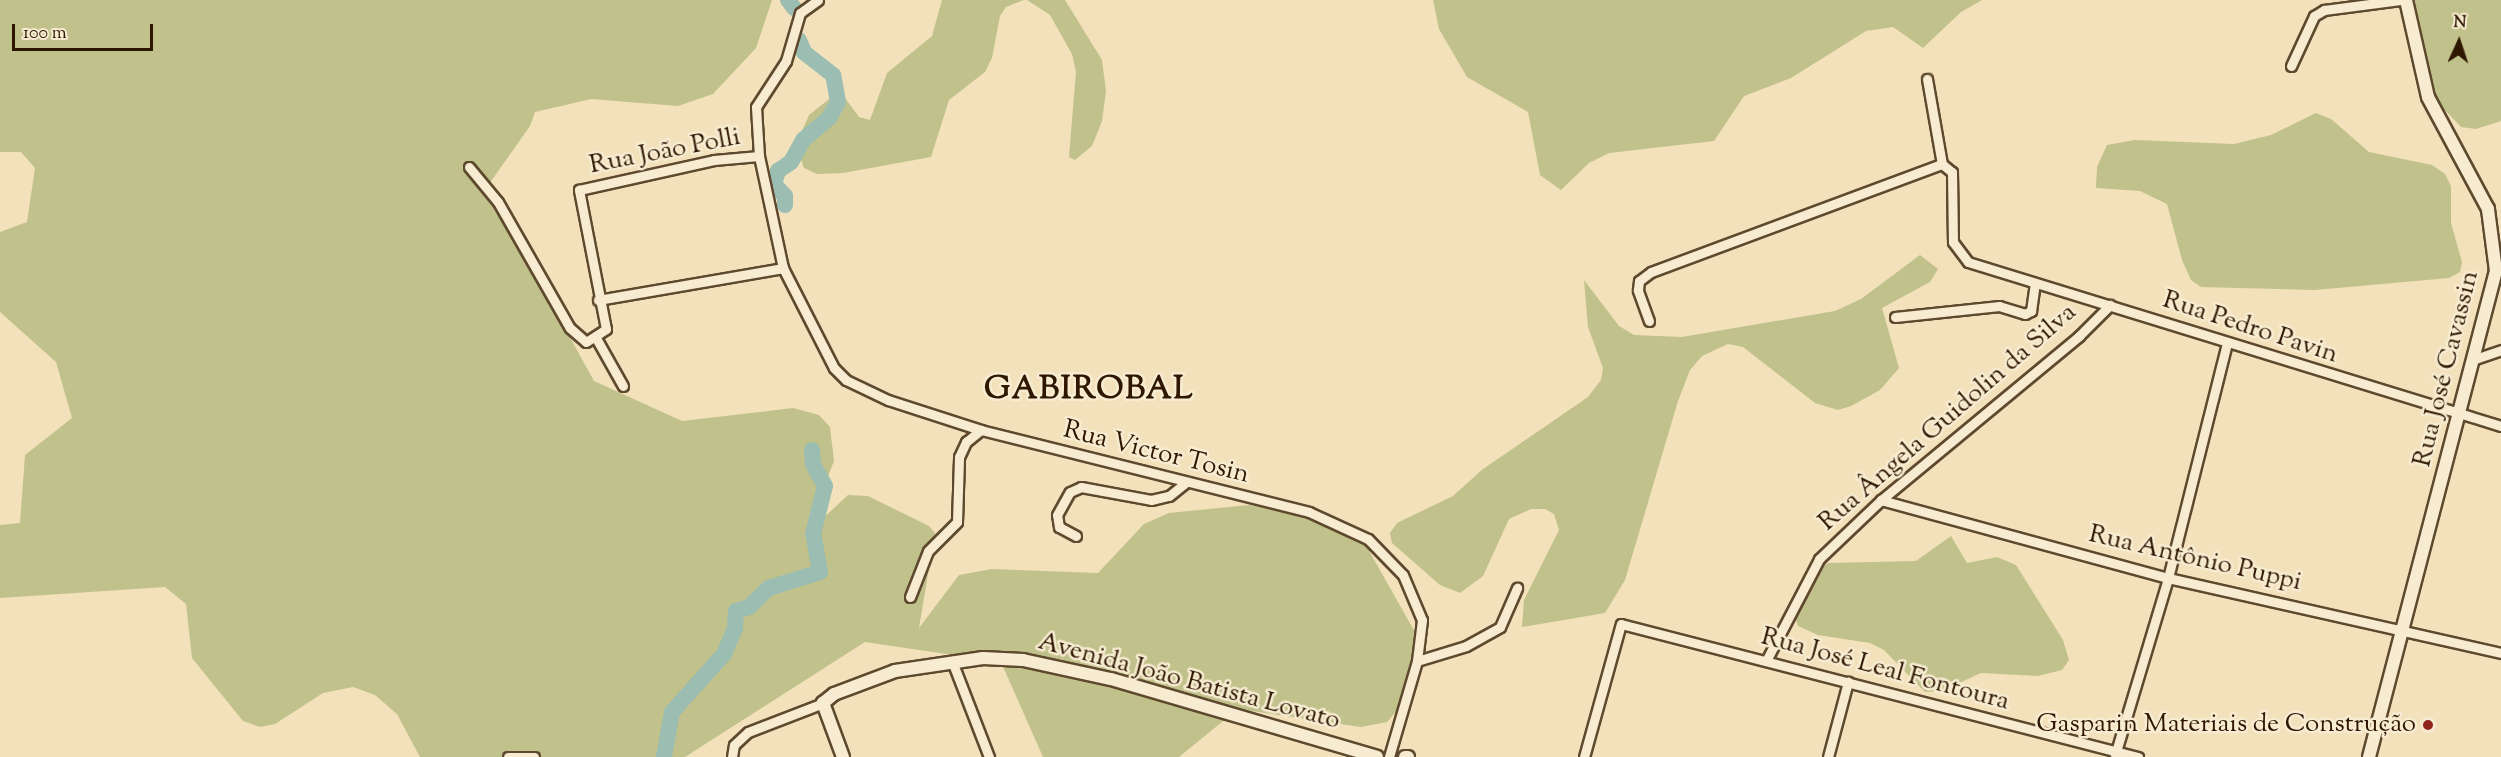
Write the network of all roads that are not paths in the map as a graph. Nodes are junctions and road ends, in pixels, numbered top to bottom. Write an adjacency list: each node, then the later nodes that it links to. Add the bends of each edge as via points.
1 (818, 0): 6 (street, Rua Victor Tosin, via 800,13 786,61 756,107)
2 (2400, 0): 4 (street, via 2324,10 2314,16)
3 (2406, 0): 18 (street, Rua José Cavassin, via 2428,97 2488,209 2492,227 2496,271)
4 (2291, 66)
5 (1927, 79): 7 (street)
6 (759, 156): 9 (street, Rua Victor Tosin); 11 (street, Rua João Polli, via 714,160 579,190)
7 (1942, 164): 10 (street, Rua Pedro Pavin, via 1952,172 1953,242 1968,262); 14 (street, via 1651,272 1639,281 1638,290)
8 (469, 167): 15 (street, via 498,201 570,328 586,342)
9 (783, 268): 11 (street); 22 (street, Rua Victor Tosin, via 826,357 846,380 888,400)
10 (2035, 283): 12 (street, Rua Pedro Pavin); 13 (street, via 2031,311 2025,314 1999,306)
11 (598, 300): 15 (street, via 606,329)
12 (2110, 305): 16 (street, Rua Pedro Pavin); 24 (street, Rua Ângela Guidolin da Silva, via 2079,336)
13 (1895, 317)
14 (1649, 321)
15 (596, 338): 19 (street)
16 (2227, 343): 20 (street, Rua Pedro Pavin); 26 (street)
17 (2501, 350): 18 (street)
18 (2475, 359): 20 (street, Rua José Cavassin)
19 (623, 386)
20 (2460, 415): 21 (street, Rua Pedro Pavin); 29 (street, Rua José Cavassin)
21 (2501, 426)
22 (981, 430): 23 (street, Rua Victor Tosin); 28 (street, via 966,442 959,457 957,522 928,551)
23 (1186, 482): 25 (street, via 1169,496 1151,500 1081,487 1070,492 1056,515 1059,527); 32 (street, Rua Victor Tosin, via 1309,512 1368,539 1403,575 1417,597 1422,620)
24 (1881, 500): 26 (street, Rua Antônio Puppi); 33 (street, Rua Ângela Guidolin da Silva, via 1819,559)
25 (1076, 536)
26 (2168, 578): 29 (street, Rua Antônio Puppi); 36 (street)
27 (1517, 588): 32 (street, via 1500,627 1466,646)
28 (910, 597)
29 (2403, 630): 30 (street, Rua Antônio Puppi); 47 (street, Rua José Cavassin)
30 (2501, 653)
31 (952, 661): 35 (street, Avenida João Batista Lovato, via 854,684); 41 (street); 42 (street, Avenida João Batista Lovato, via 1023,660 1111,679)
32 (1417, 661): 43 (street, Rua Victor Tosin)
33 (1766, 661): 34 (street, Rua José Leal Fontoura); 44 (street, Rua José Leal Fontoura, via 1621,624)
34 (1848, 682): 36 (street, Rua José Leal Fontoura); 45 (street)
35 (823, 704): 39 (street, via 748,732 734,745); 40 (street)
36 (2115, 754): 46 (street, Rua José Leal Fontoura)
37 (508, 757): 38 (street)
38 (533, 757)
39 (732, 757)
40 (843, 757)
41 (989, 757)
42 (1377, 757)
43 (1389, 757)
44 (1584, 757)
45 (1828, 757)
46 (2138, 757)
47 (2369, 757)

